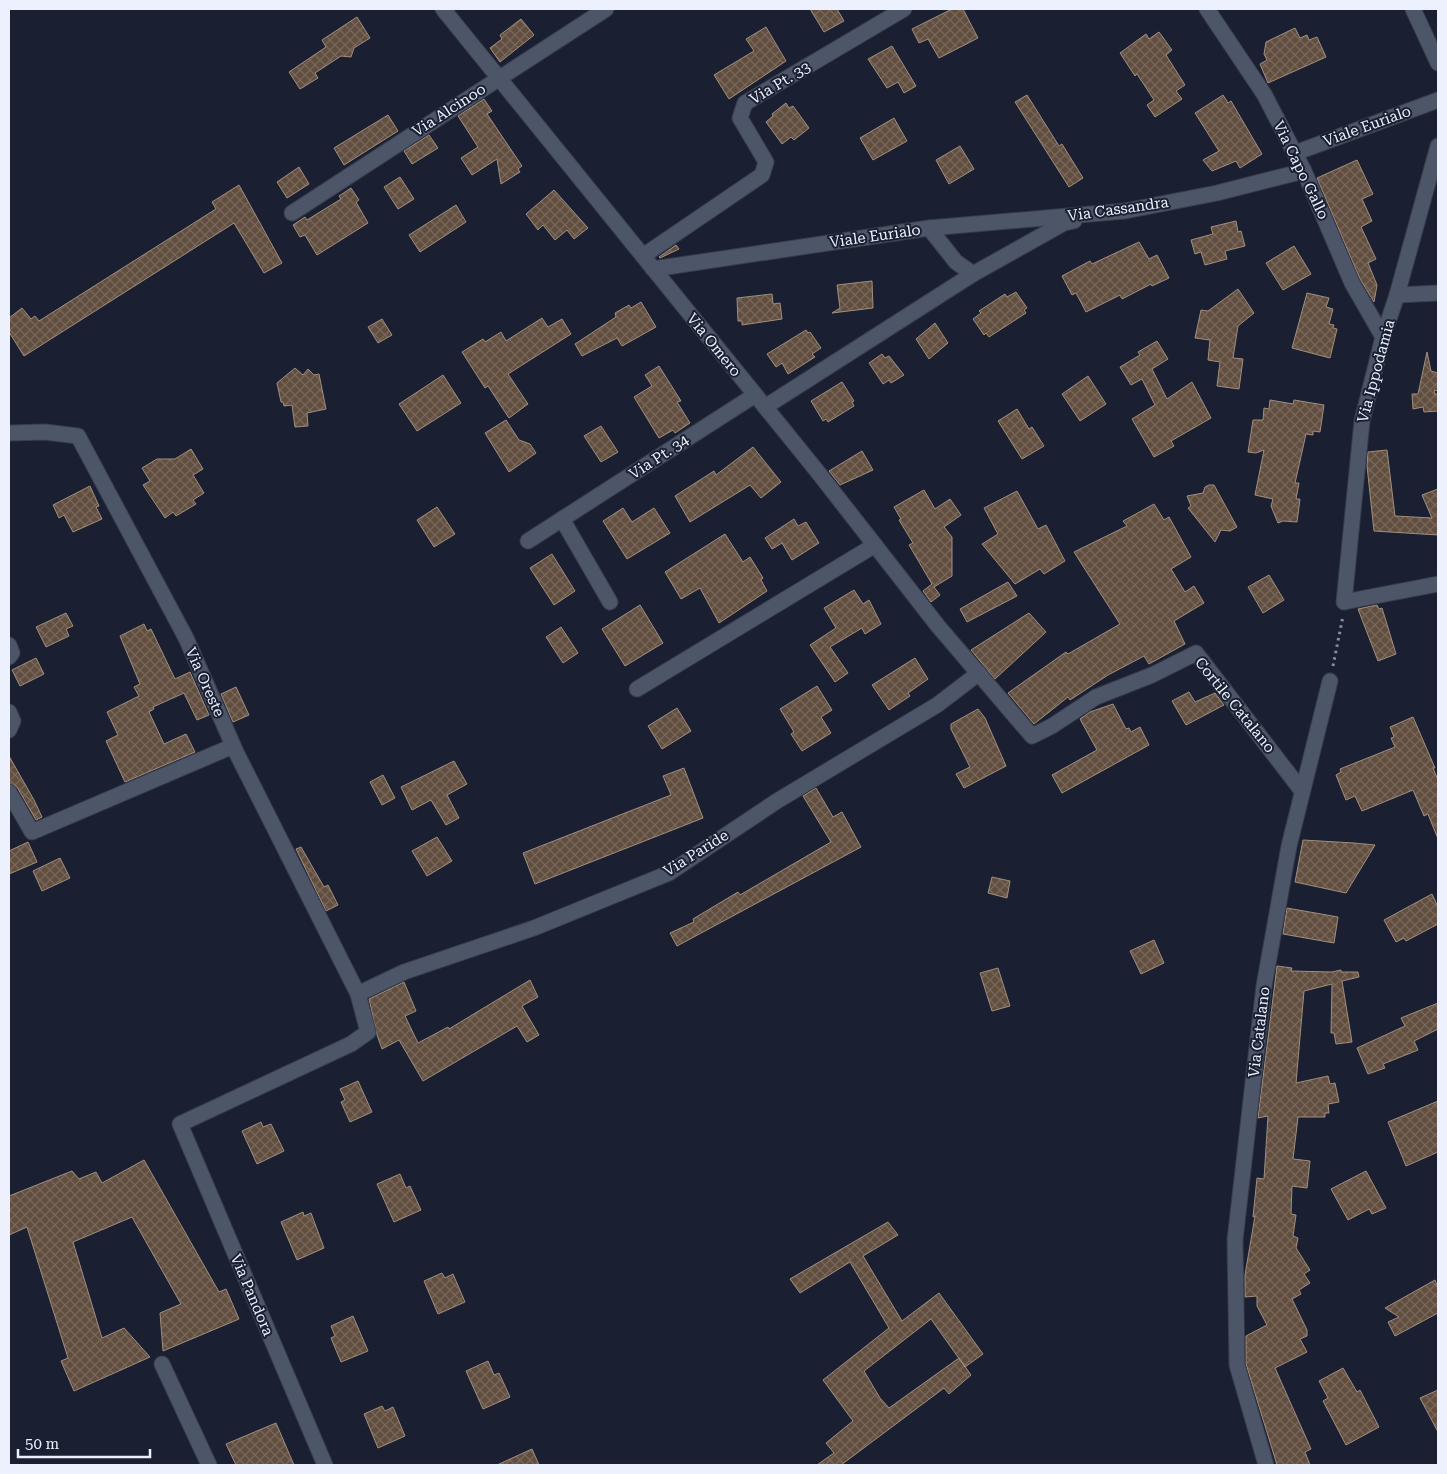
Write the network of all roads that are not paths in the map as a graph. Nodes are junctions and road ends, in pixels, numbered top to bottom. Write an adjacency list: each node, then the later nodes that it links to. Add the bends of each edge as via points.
1 (444, 9): 7 (street, Via Omero)
2 (606, 9): 7 (street, Via Alcinoo)
3 (904, 9): 15 (street, Via Pt. 33, via 745,104 740,118 766,162 762,175)
4 (1207, 9): 10 (street, Via Capo Gallo, via 1264,94)
5 (1413, 9): 6 (street)
6 (1438, 63)
7 (500, 77): 13 (street, Via Alcinoo); 15 (street, Via Omero)
8 (1438, 100): 10 (street, Viale Eurialo)
9 (1438, 146): 19 (street, Via Ippodamia)
10 (1295, 153): 11 (street, Via Capo Gallo)
11 (1304, 171): 12 (street, Via Cassandra); 20 (street, Via Capo Gallo, via 1352,282)
12 (1125, 211): 14 (street, Via Cassandra); 17 (street, via 1064,223)
13 (292, 213)
14 (929, 228): 16 (street, Viale Eurialo); 17 (street, Viale Eurialo, via 956,262)
15 (643, 256): 16 (street, Via Omero)
16 (653, 269): 21 (street, Via Omero)
17 (973, 274): 22 (street)
18 (1438, 293): 19 (street)
19 (1397, 295): 20 (street, Via Ippodamia)
20 (1383, 337): 27 (street, Via Ippodamia, via 1362,421 1344,602)
21 (755, 395): 22 (street, Via Omero); 24 (street, Via Pt. 34)
22 (765, 407): 26 (street, Via Omero)
23 (9, 433): 36 (street, Via Oreste, via 46,432 78,436 186,638)
24 (562, 519): 25 (street, Via Pt. 34); 28 (street)
25 (528, 541)
26 (875, 545): 31 (street, Via Omero, via 938,626); 33 (street)
27 (1438, 584)
28 (610, 602)
29 (9, 645): 30 (street, via 12,653)
30 (9, 657)
31 (983, 677): 37 (street, Cortile Catalano, via 1032,736 1096,697 1196,653); 39 (street, Via Paride, via 777,801 669,873 534,928 404,972)
32 (1330, 681): 37 (street, Via Catalano)
33 (637, 689)
34 (9, 712): 35 (street, via 13,721)
35 (9, 730)
36 (233, 746): 38 (street, via 32,832); 39 (street, Via Oreste)
37 (1302, 791): 44 (street, Via Catalano, via 1264,986 1235,1240 1237,1365)
38 (9, 792)
39 (358, 994): 40 (street, Via Oreste, via 368,1032 352,1044)
40 (180, 1124): 43 (street, Via Pandora)
41 (162, 1364): 42 (street)
42 (209, 1465)
43 (325, 1465)
44 (1266, 1465)

